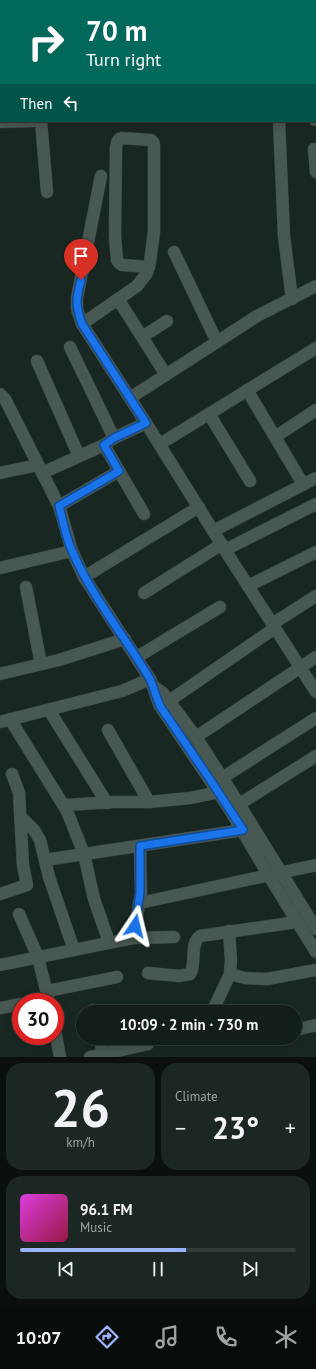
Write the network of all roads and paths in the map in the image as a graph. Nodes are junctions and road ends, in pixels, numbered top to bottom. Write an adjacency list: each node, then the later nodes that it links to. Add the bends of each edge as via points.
1 (41, 122): 6 (street)
2 (279, 122): 11 (street, via 284,236)
3 (314, 148): 4 (street)
4 (316, 172)
5 (101, 176): 13 (street, via 76,298)
6 (47, 192)
7 (174, 252): 15 (street)
8 (149, 266): 8 (street, via 154,232 154,146 150,140 121,138 116,148 114,237 117,260 122,265); 10 (street, via 147,274 137,286)
9 (316, 286): 11 (street)
10 (118, 299): 13 (street); 14 (street)
11 (292, 299): 15 (street, via 257,316)
12 (167, 321): 14 (street)
13 (82, 324): 22 (street)
14 (142, 337): 19 (street)
15 (217, 342): 19 (street)
16 (70, 347): 27 (street)
17 (316, 348): 20 (street)
18 (37, 361): 30 (street)
19 (166, 375): 22 (street)
20 (247, 390): 24 (street); 26 (street)
21 (0, 394): 31 (street, via 5,399)
22 (130, 398): 25 (street)
23 (316, 410): 26 (street)
24 (209, 414): 28 (street); 35 (street)
25 (146, 423): 27 (street); 28 (street)
26 (275, 436): 36 (street)
27 (114, 438): 29 (street)
28 (160, 444): 39 (street)
29 (104, 445): 30 (street); 32 (street)
30 (79, 456): 31 (street)
31 (40, 469): 33 (street); 38 (street)
32 (119, 471): 38 (street); 40 (street)
33 (0, 473)
34 (316, 478): 36 (street)
35 (250, 481)
36 (303, 484): 41 (street)
37 (316, 504): 42 (street)
38 (59, 506): 43 (street)
39 (199, 507): 41 (street); 46 (street)
40 (144, 514)
41 (214, 531): 42 (street)
42 (223, 547): 47 (street); 49 (street)
43 (72, 551): 45 (street); 46 (street)
44 (316, 552): 47 (street)
45 (0, 568)
46 (84, 577): 53 (street)
47 (248, 586): 52 (street)
48 (26, 587): 56 (street)
49 (144, 593)
50 (316, 596): 52 (street)
51 (220, 607): 54 (street)
52 (274, 626): 57 (street); 61 (street)
53 (124, 639): 54 (street); 56 (street)
54 (137, 657): 59 (street)
55 (316, 657): 57 (street)
56 (41, 664): 58 (street)
57 (300, 667): 60 (street); 66 (street)
58 (0, 674)
59 (151, 682): 61 (street); 62 (street); 70 (street, via 160,706)
60 (316, 692)
61 (169, 701): 66 (street)
62 (49, 710): 64 (street); 72 (street)
63 (316, 718): 69 (street)
64 (5, 720): 73 (street)
65 (108, 730): 71 (street)
66 (196, 736): 69 (street)
67 (316, 756): 74 (street)
68 (12, 774): 75 (street, via 19,793)
69 (222, 778): 74 (street)
70 (219, 792): 71 (street); 74 (street)
71 (149, 802): 72 (street)
72 (107, 803): 73 (street)
73 (65, 805): 78 (street)
74 (235, 807): 76 (street); 81 (street)
75 (21, 817): 79 (street, via 40,840); 83 (street, via 23,865 27,885)
76 (243, 830): 77 (street); 82 (street)
77 (140, 846): 78 (street); 84 (street)
78 (84, 854): 79 (street); 91 (street, via 94,899)
79 (45, 860): 92 (street)
80 (316, 865): 81 (street)
81 (281, 872): 82 (street); 87 (street)
82 (269, 876): 84 (street); 86 (street)
83 (0, 894)
84 (140, 903): 90 (street)
85 (19, 914): 94 (street)
86 (299, 925): 87 (street); 88 (street); 93 (street)
87 (315, 925)
88 (229, 931): 97 (street, via 204,935 197,939 190,974 179,976); 98 (street)
89 (174, 937): 90 (street)
90 (133, 938): 91 (street)
91 (109, 942): 92 (street)
92 (74, 950): 94 (street)
93 (316, 952)
94 (38, 957): 95 (street); 100 (street)
95 (0, 965)
96 (316, 970): 98 (street, via 267,978 245,978)
97 (148, 973)
98 (230, 974): 102 (street)
99 (117, 977): 101 (street)
100 (47, 993)
101 (59, 993)
102 (215, 1005)
103 (12, 1006): 104 (street)
104 (0, 1008)
105 (316, 1025): 106 (street)
106 (302, 1028)
107 (58, 1045): 111 (street)
108 (101, 1045): 110 (street)
109 (144, 1045): 110 (street)
110 (103, 1054): 112 (street)
111 (60, 1057)
112 (90, 1057)

